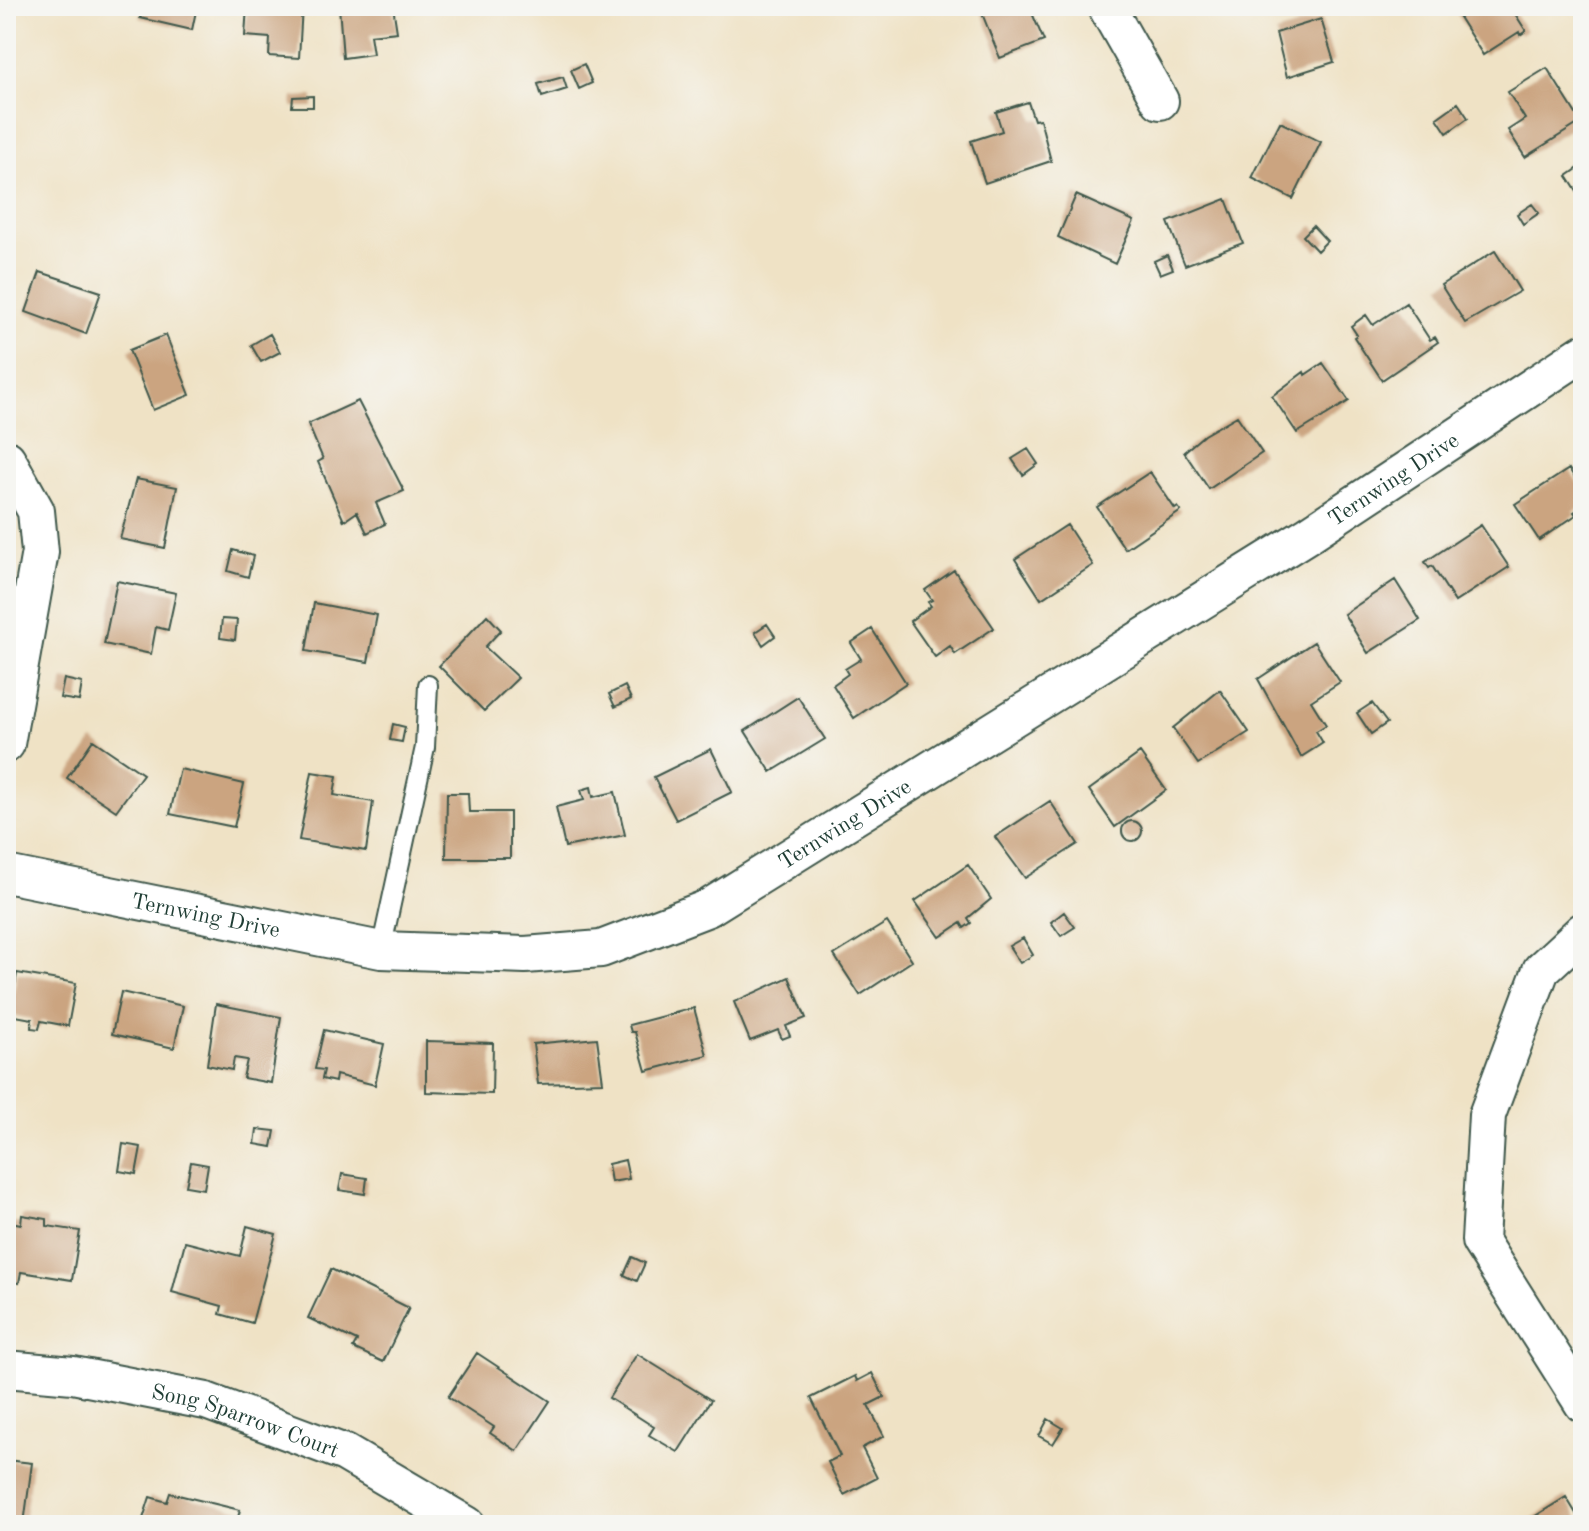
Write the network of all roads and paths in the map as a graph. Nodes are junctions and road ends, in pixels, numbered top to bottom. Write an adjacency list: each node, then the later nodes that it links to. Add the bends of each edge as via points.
1 (1106, 6): 2 (street)
2 (1160, 101)
3 (1583, 353): 9 (street, Ternwing Drive, via 1309,534 708,908 601,949 525,955)
4 (7, 459): 6 (street, via 36,511 40,552)
5 (428, 685): 9 (lane, via 425,747)
6 (6, 744)
7 (6, 874): 9 (street, Ternwing Drive)
8 (1583, 931): 11 (street, via 1541,970 1487,1115 1480,1241)
9 (381, 950)
10 (6, 1369): 12 (street, Song Sparrow Court, via 73,1375 206,1401 345,1453)
11 (1583, 1404)
12 (467, 1525)

